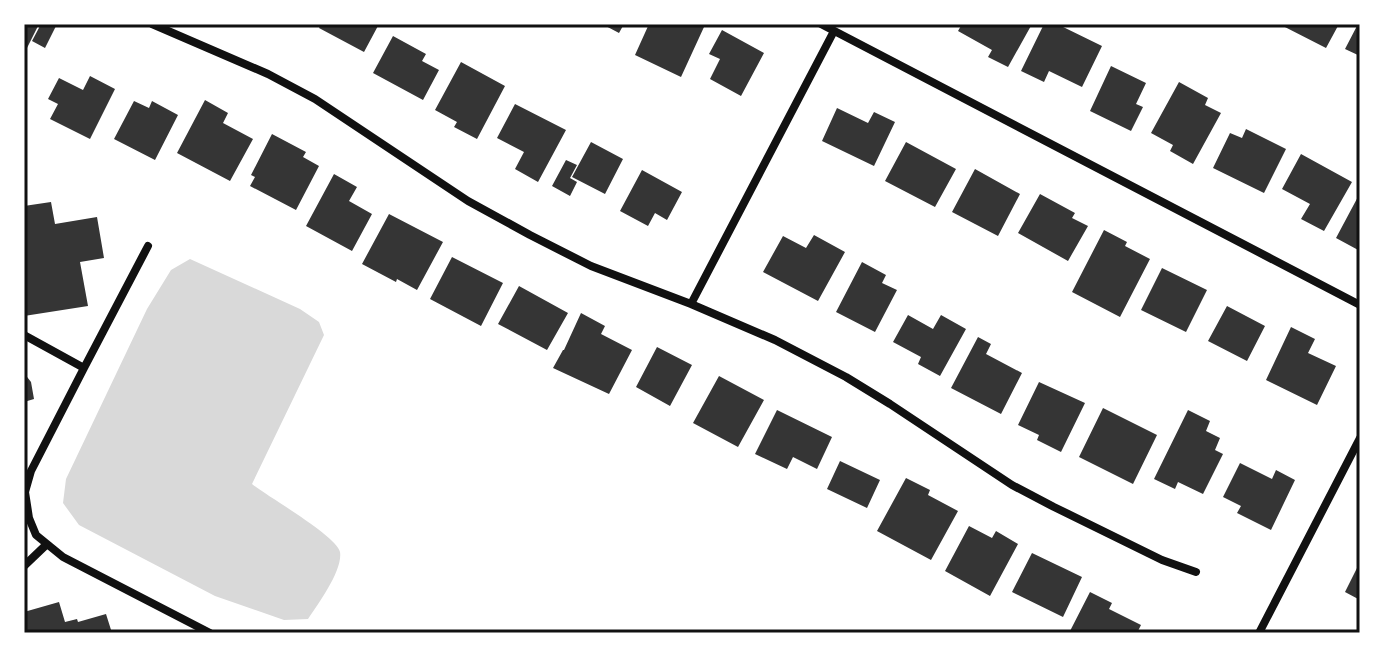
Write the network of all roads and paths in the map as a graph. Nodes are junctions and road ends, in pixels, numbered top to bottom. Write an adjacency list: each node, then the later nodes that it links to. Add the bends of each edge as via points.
1 (152, 24): 5 (street, via 315,99 468,201 530,235 591,266)
2 (821, 24): 3 (street)
3 (834, 31): 5 (street); 6 (street)
4 (148, 246): 8 (street)
5 (691, 304): 12 (street, via 846,377 1040,500)
6 (1360, 305)
7 (24, 335): 8 (street)
8 (84, 368): 10 (street, via 25,492 29,518)
9 (1359, 444): 14 (street)
10 (46, 545): 11 (street); 13 (street)
11 (24, 566)
12 (1196, 572)
13 (210, 633)
14 (1259, 633)

